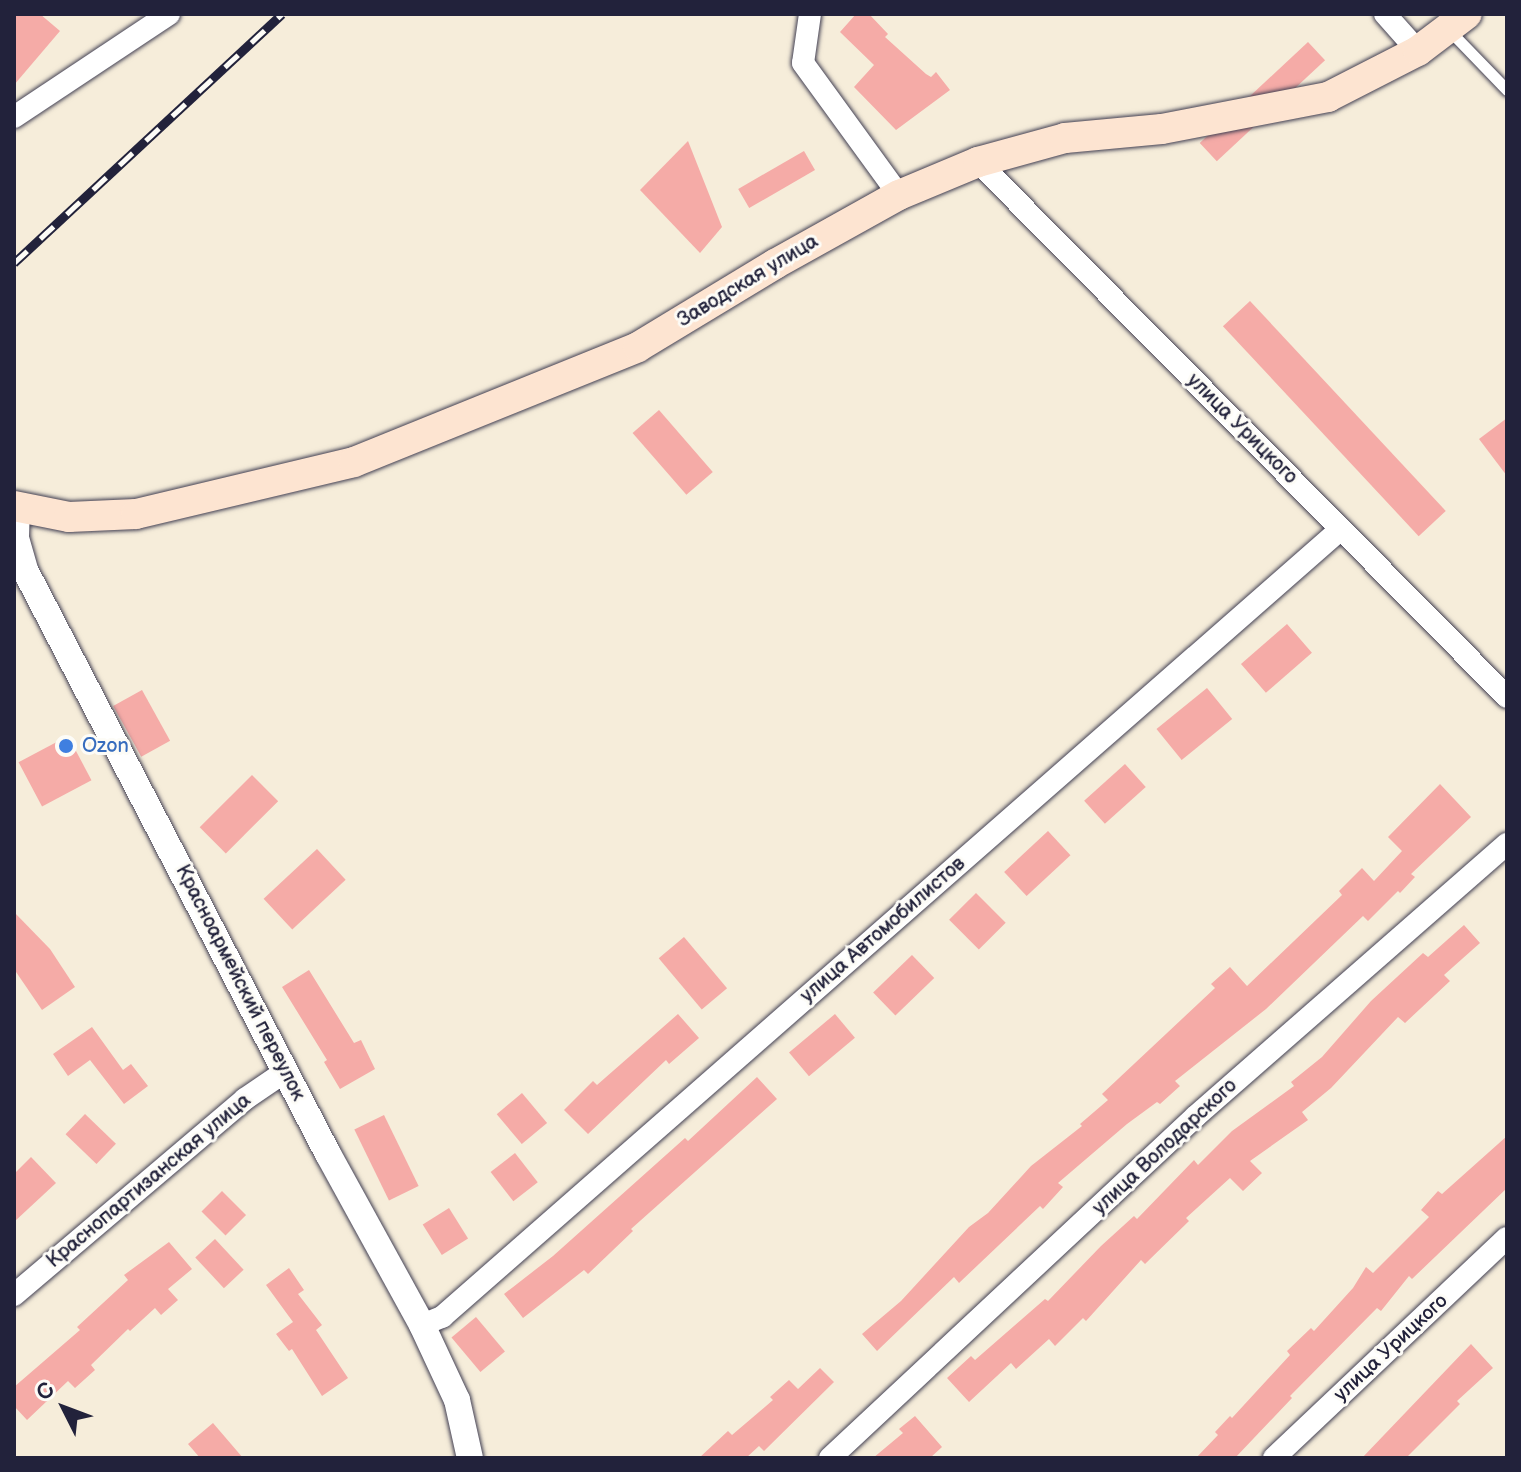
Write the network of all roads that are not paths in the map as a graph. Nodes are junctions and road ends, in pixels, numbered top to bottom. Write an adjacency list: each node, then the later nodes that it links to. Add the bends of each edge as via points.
1 (169, 14): 7 (street)
2 (810, 14): 9 (street, via 803,63)
3 (1385, 14): 5 (street)
4 (1458, 21): 5 (main road, Заводская улица); 6 (lane)
5 (1418, 51): 8 (main road, Заводская улица, via 1328,97 1162,129 1065,138)
6 (1507, 90)
7 (14, 117)
8 (978, 162): 9 (main road, Заводская улица); 11 (street, улица Урицкого)
9 (899, 195): 10 (main road, Заводская улица, via 638,347 354,462 136,514 69,517)
10 (16, 506): 14 (street, Красноармейский переулок, via 16,538 25,570)
11 (1341, 529): 12 (street, улица Урицкого); 17 (street, улица Автомобилистов, via 442,1317)
12 (1507, 697)
13 (1507, 844): 19 (street, улица Володарского, via 1196,1116)
14 (286, 1071): 16 (street, Краснопартизанская улица, via 245,1099); 17 (street, Красноармейский переулок)
15 (1507, 1238): 20 (street, улица Урицкого)
16 (14, 1295)
17 (422, 1325): 18 (street, Красноармейский переулок, via 457,1400)
18 (470, 1458)
19 (830, 1458)
20 (1274, 1458)

